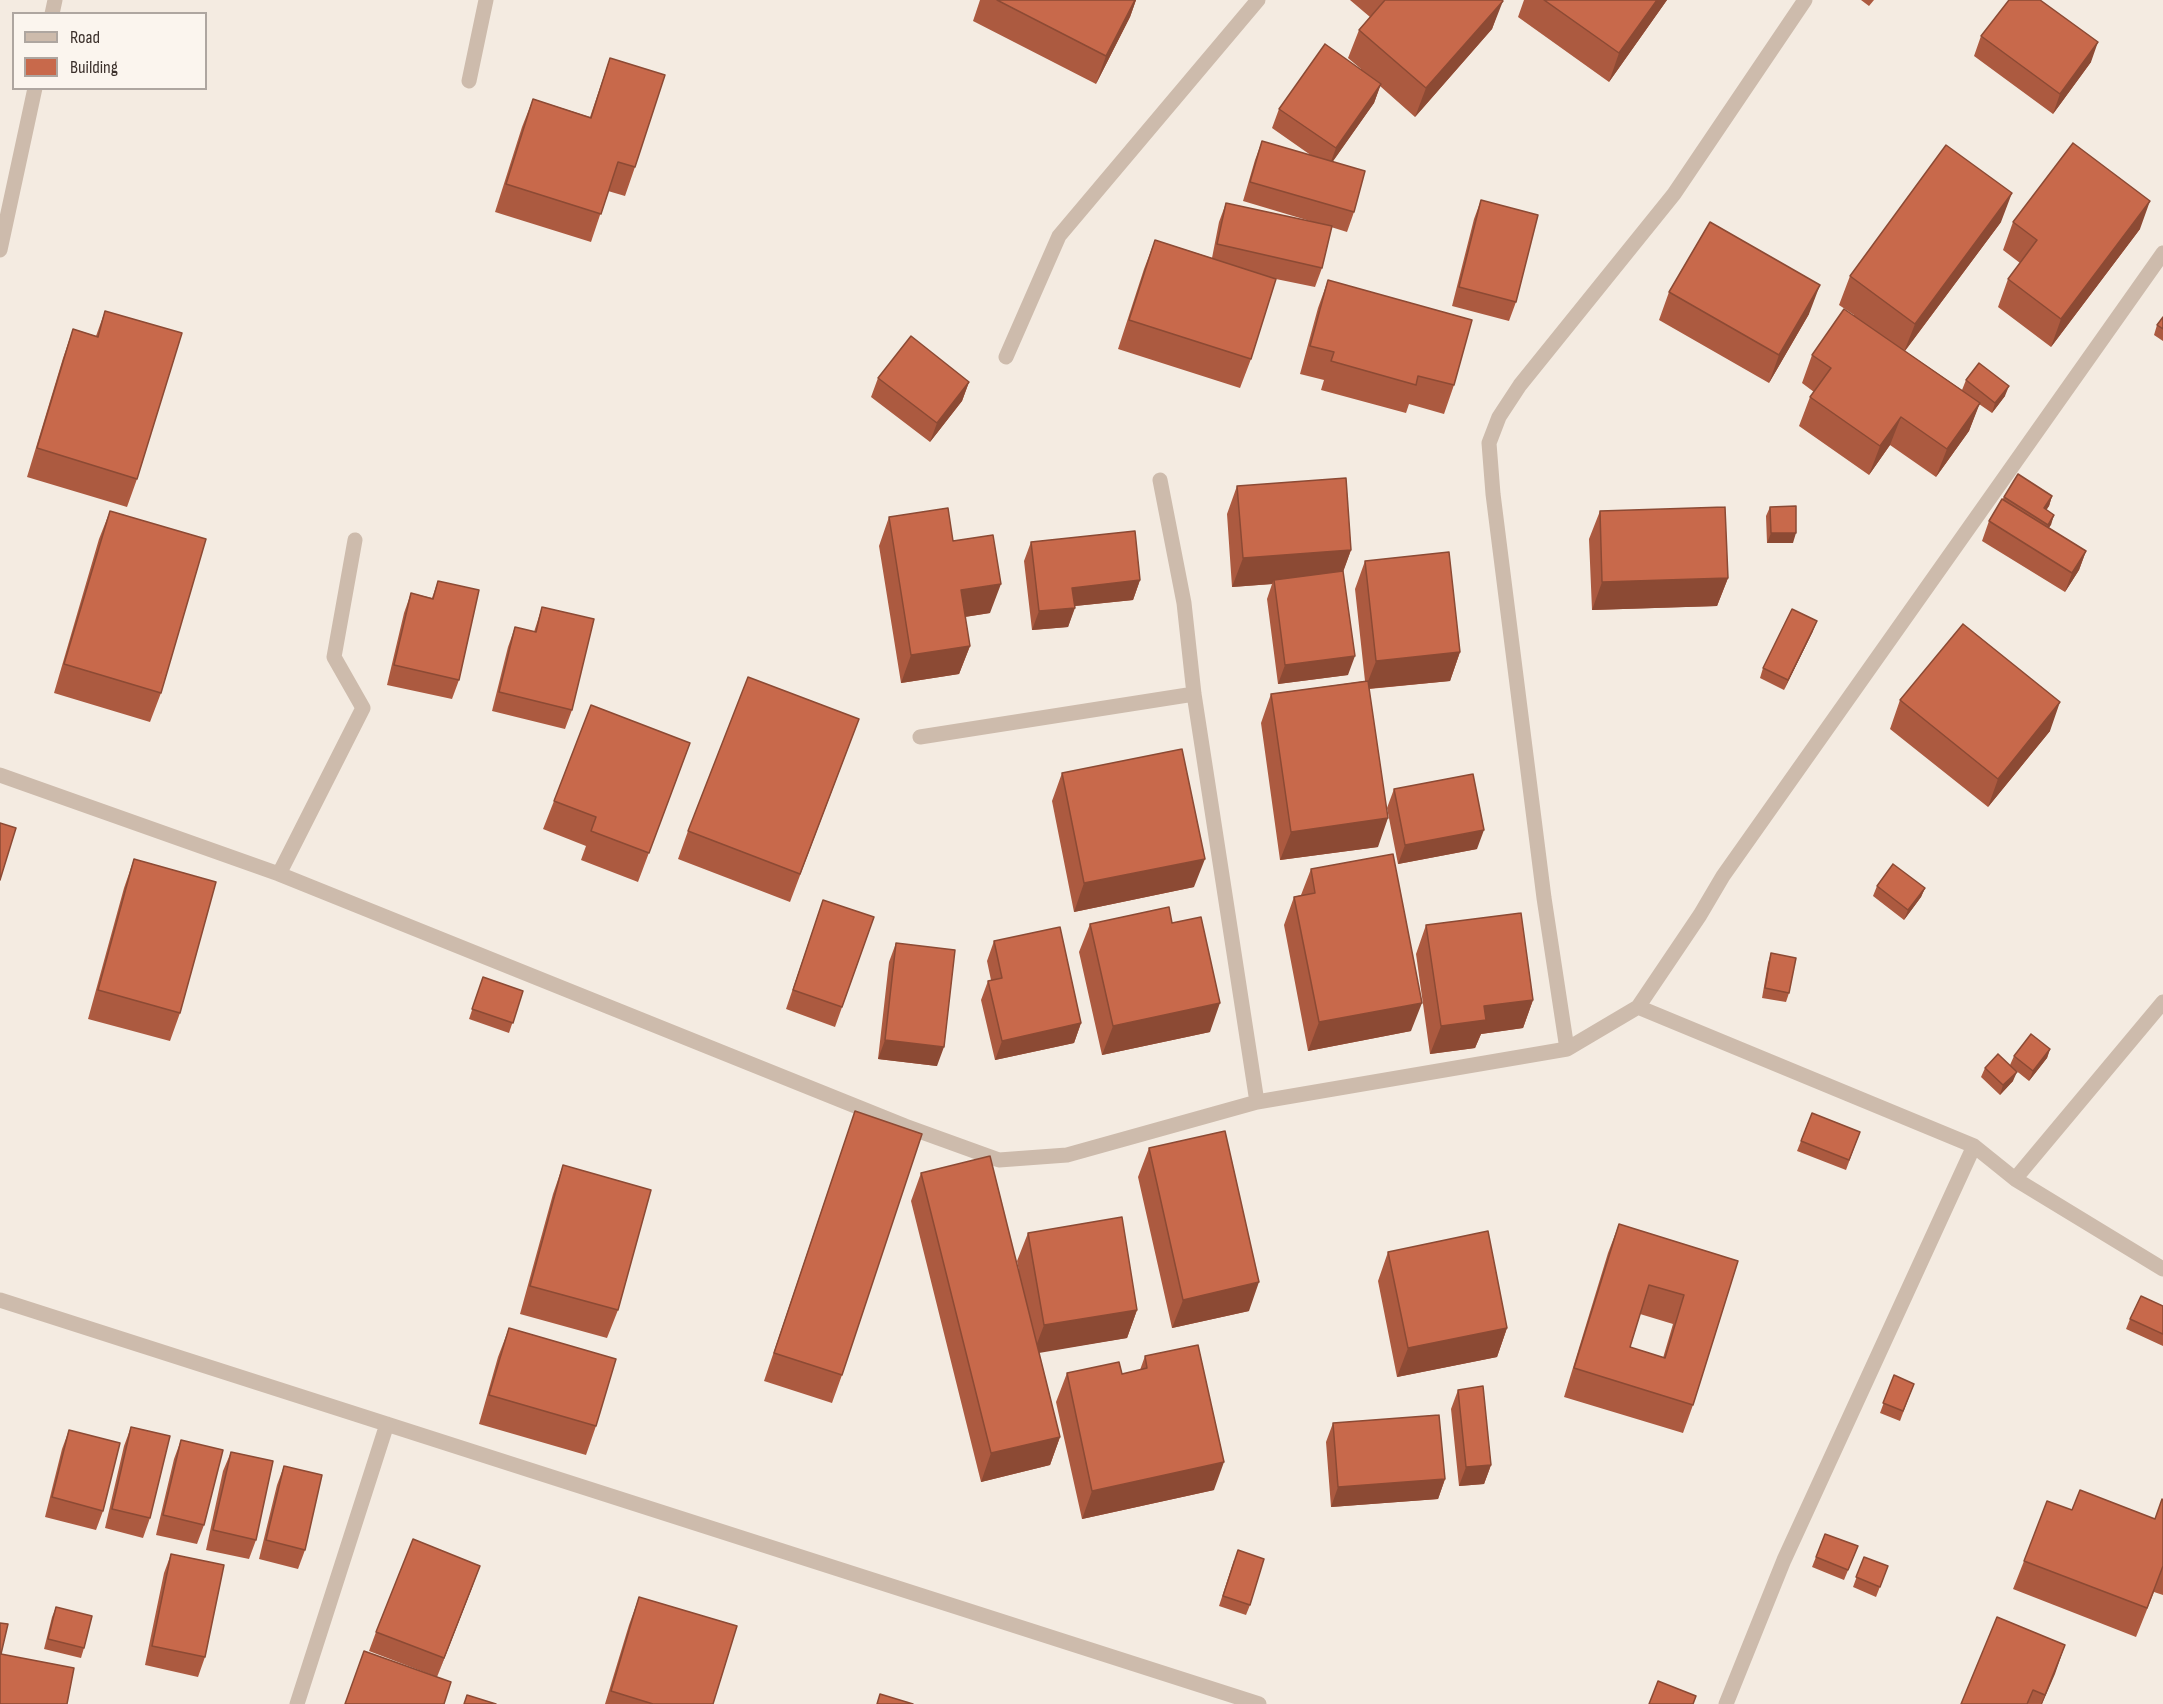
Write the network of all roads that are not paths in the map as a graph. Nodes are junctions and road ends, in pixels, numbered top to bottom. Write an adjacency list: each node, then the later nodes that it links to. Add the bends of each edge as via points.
1 (486, 0): 4 (street)
2 (1258, 0): 8 (street, via 1059,236)
3 (1805, 0): 17 (street, via 1674,194 1520,384 1499,417 1489,443 1535,827)
4 (469, 81)
5 (35, 90): 6 (street)
6 (0, 250)
7 (2163, 253): 16 (street, via 1723,876)
8 (1006, 357)
9 (1160, 480): 11 (street, via 1184,603)
10 (355, 540): 14 (street, via 334,657 363,708)
11 (1194, 694): 12 (street); 18 (street)
12 (920, 737)
13 (0, 775): 14 (street)
14 (279, 874): 18 (street, via 894,1122 999,1160 1067,1155)
15 (2163, 1002): 20 (street)
16 (1638, 1006): 17 (street); 19 (street)
17 (1567, 1049): 18 (street)
18 (1257, 1102)
19 (1974, 1146): 20 (street); 26 (street, via 1784,1560)
20 (2015, 1179): 21 (street)
21 (2163, 1269)
22 (0, 1300): 23 (street)
23 (387, 1424): 24 (street); 25 (street)
24 (297, 1704)
25 (1259, 1704)
26 (1726, 1704)

